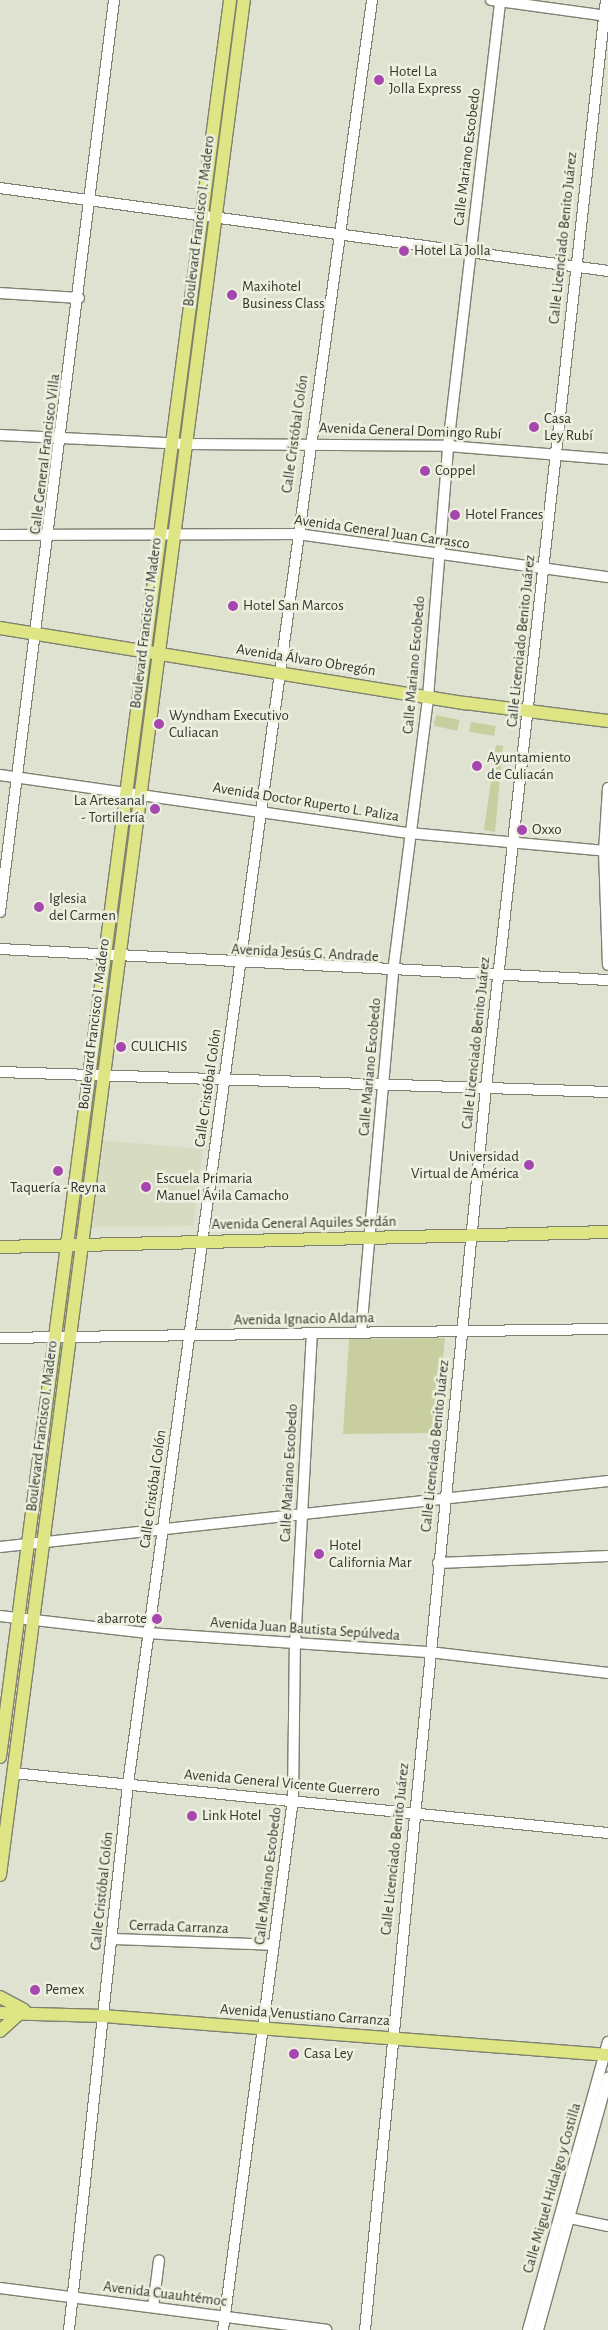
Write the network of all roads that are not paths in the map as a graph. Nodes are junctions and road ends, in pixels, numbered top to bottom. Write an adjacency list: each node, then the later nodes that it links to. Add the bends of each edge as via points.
1 (114, 0): 9 (street, Calle General Francisco Villa)
2 (230, 0): 10 (main road, Boulevard Francisco I. Madero)
3 (244, 0): 11 (main road, Boulevard Francisco I. Madero)
4 (372, 0): 12 (street, Calle Cristóbal Colón)
5 (497, 0): 7 (street); 13 (street, Calle Mariano Escobedo)
6 (606, 0): 7 (street, Calle Licenciado Benito Juárez)
7 (606, 16): 14 (street, Calle Licenciado Benito Juárez)
8 (0, 188): 9 (street)
9 (89, 204): 10 (street); 17 (street, Calle General Francisco Villa)
10 (201, 219): 11 (street); 20 (main road, Boulevard Francisco I. Madero)
11 (215, 220): 12 (street); 22 (main road, Boulevard Francisco I. Madero)
12 (338, 236): 13 (street); 21 (street, Calle Cristóbal Colón)
13 (471, 254): 14 (street); 23 (street, Calle Mariano Escobedo)
14 (575, 267): 15 (street); 24 (street, Calle Licenciado Benito Juárez)
15 (608, 272)
16 (0, 293): 17 (street)
17 (79, 298): 19 (street, Calle General Francisco Villa)
18 (0, 435): 19 (street, Avenida General Domingo Rubí)
19 (62, 438): 20 (street, Avenida General Domingo Rubí); 30 (street, Calle General Francisco Villa)
20 (171, 443): 22 (street, Avenida General Domingo Rubí); 28 (main road, Boulevard Francisco I. Madero)
21 (309, 443): 22 (street, Avenida General Domingo Rubí); 23 (street, Avenida General Domingo Rubí); 26 (street, Calle Cristóbal Colón)
22 (186, 444): 29 (main road, Boulevard Francisco I. Madero)
23 (448, 446): 24 (street, Avenida General Domingo Rubí); 31 (street, Calle Mariano Escobedo)
24 (554, 452): 25 (street, Avenida General Domingo Rubí); 32 (street, Calle Licenciado Benito Juárez)
25 (608, 459)
26 (297, 534): 29 (street, Avenida General Juan Carrasco); 31 (street, Avenida General Juan Carrasco); 38 (street, Calle Cristóbal Colón)
27 (0, 535): 30 (street, Avenida General Juan Carrasco)
28 (158, 537): 29 (street, Avenida General Juan Carrasco); 30 (street, Avenida General Juan Carrasco); 36 (main road, Boulevard Francisco I. Madero)
29 (174, 537): 37 (main road, Boulevard Francisco I. Madero)
30 (49, 538): 35 (street, Calle General Francisco Villa)
31 (438, 555): 32 (street, Avenida General Juan Carrasco); 39 (street, Calle Mariano Escobedo)
32 (545, 570): 33 (street, Avenida General Juan Carrasco); 40 (street, Calle Licenciado Benito Juárez)
33 (608, 577)
34 (0, 628): 35 (main road, Avenida Álvaro Obregón)
35 (37, 634): 36 (main road, Avenida Álvaro Obregón); 43 (street, Calle General Francisco Villa)
36 (143, 650): 37 (main road, Avenida Álvaro Obregón); 45 (main road, Boulevard Francisco I. Madero)
37 (159, 652): 38 (main road, Avenida Álvaro Obregón); 46 (main road, Boulevard Francisco I. Madero)
38 (280, 673): 39 (main road, Avenida Álvaro Obregón); 47 (street, Calle Cristóbal Colón)
39 (428, 697): 40 (main road, Avenida Álvaro Obregón); 48 (street, Calle Mariano Escobedo)
40 (528, 712): 41 (main road, Avenida Álvaro Obregón); 49 (street, Calle Licenciado Benito Juárez)
41 (608, 721)
42 (0, 775): 43 (street, Avenida Doctor Ruperto L. Paliza)
43 (18, 778): 45 (street, Avenida Doctor Ruperto L. Paliza); 51 (street, Calle General Francisco Villa)
44 (608, 788): 50 (street)
45 (127, 790): 46 (street, Avenida Doctor Ruperto L. Paliza); 53 (main road, Boulevard Francisco I. Madero)
46 (140, 792): 47 (street, Avenida Doctor Ruperto L. Paliza); 54 (main road, Boulevard Francisco I. Madero)
47 (261, 809): 48 (street, Avenida Doctor Ruperto L. Paliza); 55 (street, Calle Cristóbal Colón)
48 (409, 833): 49 (street, Avenida Doctor Ruperto L. Paliza); 57 (street, Calle Mariano Escobedo)
49 (513, 844): 50 (street, Avenida Doctor Ruperto L. Paliza); 58 (street, Calle Licenciado Benito Juárez)
50 (606, 851): 56 (street)
51 (0, 912)
52 (0, 949): 53 (street, Avenida Jesús G. Andrade)
53 (105, 955): 54 (street, Avenida Jesús G. Andrade); 61 (main road, Boulevard Francisco I. Madero)
54 (119, 956): 55 (street, Avenida Jesús G. Andrade); 62 (main road, Boulevard Francisco I. Madero)
55 (241, 965): 57 (street, Avenida Jesús G. Andrade); 63 (street, Calle Cristóbal Colón)
56 (608, 965)
57 (393, 972): 58 (street, Avenida Jesús G. Andrade); 64 (street, Calle Mariano Escobedo)
58 (498, 978): 59 (street, Avenida Jesús G. Andrade); 65 (street, Calle Licenciado Benito Juárez)
59 (608, 980)
60 (0, 1072): 61 (street)
61 (89, 1076): 62 (street); 72 (main road, Boulevard Francisco I. Madero)
62 (104, 1076): 63 (street); 71 (main road, Boulevard Francisco I. Madero)
63 (225, 1080): 64 (street); 70 (street, Calle Cristóbal Colón)
64 (384, 1084): 65 (street); 69 (street, Calle Mariano Escobedo)
65 (486, 1087): 66 (street); 68 (street, Calle Licenciado Benito Juárez)
66 (608, 1092)
67 (608, 1232): 68 (main road, Avenida General Aquiles Serdán)
68 (472, 1235): 69 (main road, Avenida General Aquiles Serdán); 75 (street, Calle Licenciado Benito Juárez)
69 (370, 1238): 70 (main road, Avenida General Aquiles Serdán); 76 (street, Calle Mariano Escobedo)
70 (201, 1242): 71 (main road, Avenida General Aquiles Serdán); 80 (street, Calle Cristóbal Colón)
71 (82, 1244): 72 (main road, Avenida General Aquiles Serdán); 79 (main road, Boulevard Francisco I. Madero)
72 (67, 1245): 73 (main road, Avenida General Aquiles Serdán); 78 (main road, Boulevard Francisco I. Madero)
73 (0, 1247)
74 (608, 1329): 75 (street, Avenida Ignacio Aldama)
75 (462, 1330): 76 (street, Avenida Ignacio Aldama); 83 (street, Calle Licenciado Benito Juárez)
76 (361, 1332): 77 (street, Avenida Ignacio Aldama)
77 (312, 1333): 80 (street, Avenida Ignacio Aldama); 84 (street, Calle Mariano Escobedo)
78 (55, 1337): 79 (street, Avenida Ignacio Aldama); 81 (street, Avenida Ignacio Aldama); 87 (main road, Boulevard Francisco I. Madero)
79 (70, 1337): 80 (street, Avenida Ignacio Aldama); 86 (main road, Boulevard Francisco I. Madero)
80 (188, 1337): 85 (street, Calle Cristóbal Colón)
81 (0, 1338)
82 (608, 1481): 83 (street)
83 (444, 1500): 84 (street); 90 (street, Calle Licenciado Benito Juárez)
84 (301, 1516): 85 (street); 95 (street, Calle Mariano Escobedo)
85 (164, 1529): 86 (street); 94 (street, Calle Cristóbal Colón)
86 (43, 1544): 87 (street); 93 (main road, Boulevard Francisco I. Madero)
87 (28, 1545): 88 (street); 92 (main road, Boulevard Francisco I. Madero)
88 (0, 1546)
89 (608, 1556): 90 (street)
90 (438, 1563): 96 (street, Calle Licenciado Benito Juárez)
91 (0, 1616): 92 (street, Avenida Juan Bautista Sepúlveda)
92 (18, 1619): 93 (street, Avenida Juan Bautista Sepúlveda); 98 (main road, Boulevard Francisco I. Madero)
93 (32, 1623): 94 (street, Avenida Juan Bautista Sepúlveda); 99 (main road, Boulevard Francisco I. Madero)
94 (148, 1633): 95 (street, Avenida Juan Bautista Sepúlveda); 100 (street, Calle Cristóbal Colón)
95 (295, 1645): 96 (street, Avenida Juan Bautista Sepúlveda); 101 (street, Calle Mariano Escobedo)
96 (430, 1652): 97 (street, Avenida Juan Bautista Sepúlveda); 102 (street, Calle Licenciado Benito Juárez)
97 (608, 1673)
98 (0, 1757)
99 (13, 1773): 100 (street, Avenida General Vicente Guerrero); 104 (main road, Boulevard Francisco I. Madero)
100 (128, 1784): 101 (street, Avenida General Vicente Guerrero); 105 (street, Calle Cristóbal Colón)
101 (293, 1799): 102 (street, Avenida General Vicente Guerrero); 106 (street, Calle Mariano Escobedo)
102 (414, 1810): 103 (street, Avenida General Vicente Guerrero); 113 (street, Calle Licenciado Benito Juárez)
103 (608, 1833)
104 (0, 1875)
105 (112, 1939): 106 (street, Cerrada Carranza); 110 (street, Calle Cristóbal Colón)
106 (274, 1945): 111 (street, Calle Mariano Escobedo)
107 (0, 1997): 108 (main road)
108 (24, 2012): 109 (main road, Avenida Venustiano Carranza); 110 (main road, Avenida Venustiano Carranza); 112 (main road)
109 (0, 2013)
110 (103, 2016): 111 (main road, Avenida Venustiano Carranza); 120 (street, Calle Cristóbal Colón)
111 (263, 2028): 113 (main road, Avenida Venustiano Carranza); 122 (street, Calle Mariano Escobedo)
112 (0, 2031)
113 (391, 2038): 114 (main road, Avenida Venustiano Carranza); 126 (street, Calle Licenciado Benito Juárez)
114 (607, 2053): 116 (street, Calle Miguel Hidalgo y Costilla)
115 (608, 2078): 116 (street, Calle Miguel Hidalgo y Costilla)
116 (565, 2217): 117 (street); 127 (street, Calle Miguel Hidalgo y Costilla); 128 (street, Calle Miguel Hidalgo y Costilla)
117 (608, 2226)
118 (159, 2260): 121 (street)
119 (0, 2288): 120 (street, Avenida Cuauhtémoc)
120 (73, 2297): 121 (street, Avenida Cuauhtémoc); 123 (street, Calle Cristóbal Colón)
121 (152, 2307): 122 (street, Avenida Cuauhtémoc)
122 (225, 2317): 124 (street, Calle Mariano Escobedo); 125 (street, Avenida Cuauhtémoc)
123 (69, 2330)
124 (223, 2330)
125 (326, 2330)
126 (364, 2330)
127 (528, 2330)
128 (538, 2330)

